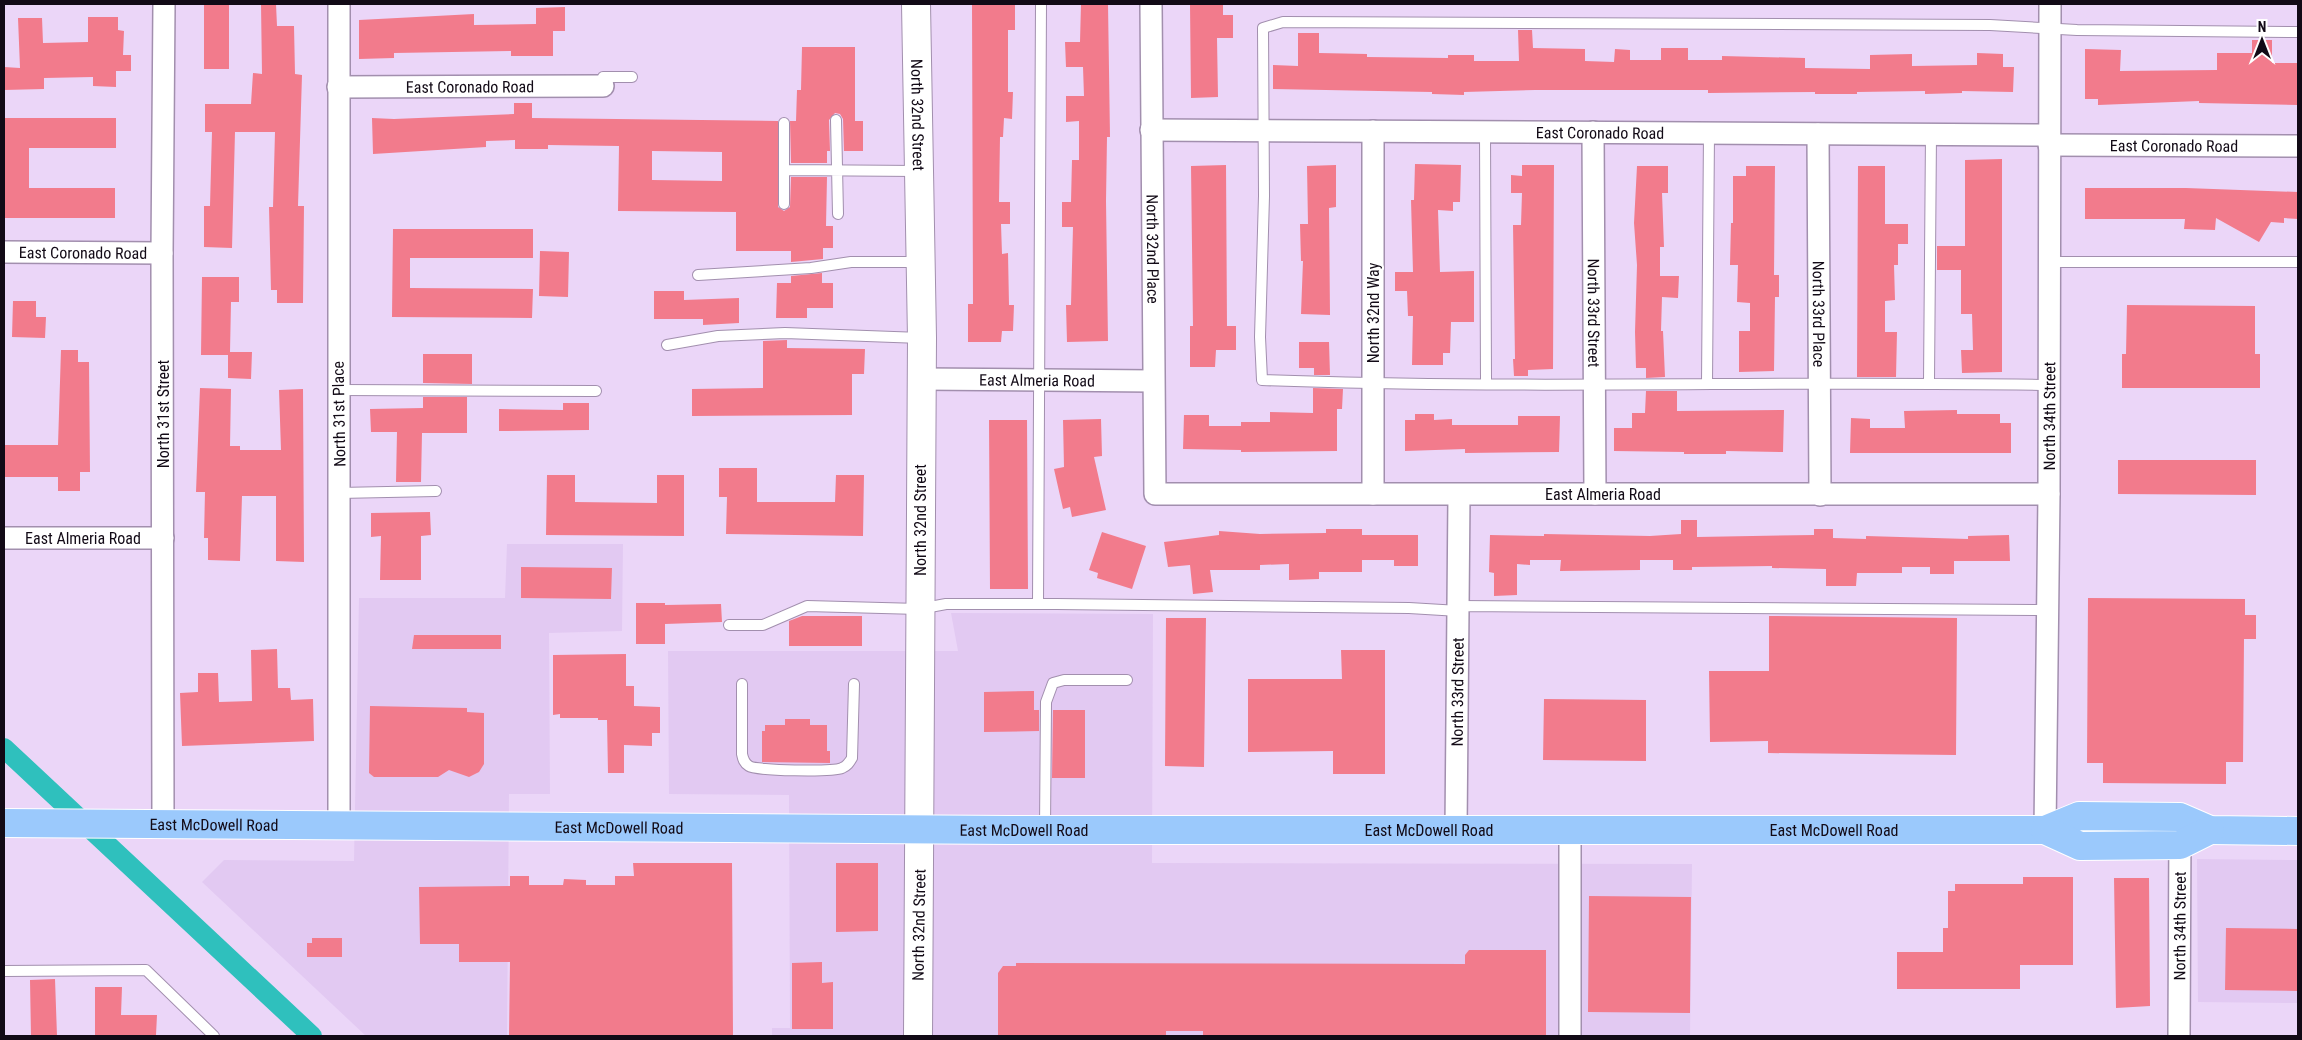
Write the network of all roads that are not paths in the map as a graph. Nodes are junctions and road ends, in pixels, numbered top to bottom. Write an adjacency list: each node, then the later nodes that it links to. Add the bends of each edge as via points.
1 (164, 4): 30 (street, North 31st Street)
2 (339, 4): 11 (street, North 31st Place)
3 (916, 4): 26 (main road, North 32nd Street)
4 (1041, 4): 38 (lane)
5 (1151, 4): 14 (street, North 32nd Place)
6 (2050, 4): 7 (street, North 34th Street)
7 (2050, 29): 8 (lane); 15 (lane, via 1990,25 1283,22 1263,28); 22 (street, North 34th Street)
8 (2298, 32)
9 (632, 77): 10 (lane, via 603,77)
10 (603, 86): 11 (street, East Coronado Road)
11 (338, 87): 47 (street, North 31st Place)
12 (836, 120): 25 (lane)
13 (784, 123): 24 (lane)
14 (1150, 130): 15 (street, East Coronado Road); 39 (street, North 32nd Place)
15 (1264, 131): 16 (street, East Coronado Road); 42 (lane, via 1262,380)
16 (1373, 131): 17 (street, East Coronado Road); 42 (street, North 32nd Way)
17 (1485, 132): 18 (street, East Coronado Road); 41 (lane)
18 (1593, 132): 19 (street, East Coronado Road); 43 (street, North 33rd Street)
19 (1709, 133): 20 (street, East Coronado Road); 44 (lane)
20 (1818, 134): 21 (street, East Coronado Road); 45 (street, North 33rd Place)
21 (1931, 134): 22 (street, East Coronado Road); 40 (lane)
22 (2049, 140): 23 (street, East Coronado Road); 32 (street, North 34th Street)
23 (2298, 146)
24 (784, 170): 25 (lane); 27 (lane)
25 (838, 171): 26 (lane); 28 (lane)
26 (918, 171): 31 (main road, North 32nd Street)
27 (784, 204)
28 (838, 214)
29 (4, 252): 30 (street, East Coronado Road)
30 (162, 253): 58 (street, North 31st Street)
31 (920, 262): 34 (lane, via 851,262 810,268); 35 (main road, North 32nd Street)
32 (2050, 262): 33 (lane); 46 (street, North 34th Street)
33 (2298, 262)
34 (698, 275)
35 (922, 338): 36 (lane, via 785,333 718,336); 37 (main road, North 32nd Street)
36 (667, 344)
37 (921, 379): 38 (street, East Almeria Road); 60 (main road, North 32nd Street)
38 (1038, 380): 39 (street, East Almeria Road); 59 (lane)
39 (1153, 381): 51 (street, North 32nd Place)
40 (1929, 382): 45 (lane); 46 (lane)
41 (1486, 383): 42 (lane); 43 (lane)
42 (1373, 384): 52 (street, North 32nd Way)
43 (1594, 384): 44 (lane); 53 (street, North 33rd Street)
44 (1707, 384): 45 (lane)
45 (1820, 384): 56 (street, North 33rd Place)
46 (2049, 385): 54 (street, North 34th Street)
47 (339, 390): 48 (lane); 50 (street, North 31st Place)
48 (596, 391)
49 (436, 491): 50 (lane)
50 (339, 492): 70 (street, North 31st Place)
51 (1155, 494): 52 (street, East Almeria Road)
52 (1372, 494): 55 (street, East Almeria Road)
53 (1595, 494): 55 (street, East Almeria Road); 56 (street, East Almeria Road)
54 (2049, 494): 56 (street, East Almeria Road); 62 (street, North 34th Street)
55 (1459, 495): 61 (street, North 33rd Street)
56 (1820, 495)
57 (4, 538): 58 (street, East Almeria Road)
58 (163, 538): 69 (street, North 31st Street)
59 (1038, 604): 60 (lane, via 946,604); 61 (lane)
60 (919, 609): 63 (lane, via 807,606 763,625); 71 (main road, North 32nd Street)
61 (1459, 609): 62 (lane); 73 (street, North 33rd Street)
62 (2048, 610): 75 (street, North 34th Street)
63 (729, 625)
64 (1127, 680): 72 (lane, via 1064,680 1053,683 1048,692)
65 (742, 684): 66 (lane, via 744,762 751,768 829,770 840,769 852,758)
66 (854, 684)
67 (2180, 817): 75 (main road, East McDowell Road, via 2080,816); 76 (main road, East McDowell Road); 78 (street, North 34th Street)
68 (4, 823): 69 (main road, East McDowell Road)
69 (163, 824): 70 (main road, East McDowell Road)
70 (339, 824): 71 (main road, East McDowell Road)
71 (920, 829): 72 (main road, East McDowell Road); 81 (main road, North 32nd Street)
72 (1045, 830): 73 (main road, East McDowell Road)
73 (1456, 830): 74 (main road, East McDowell Road)
74 (1570, 830): 75 (main road, East McDowell Road); 82 (street)
75 (2045, 830): 78 (main road, East McDowell Road, via 2080,846)
76 (2210, 830): 77 (main road, East McDowell Road); 78 (main road, East McDowell Road)
77 (2298, 831)
78 (2180, 845): 83 (street, North 34th Street)
79 (4, 971): 80 (lane, via 146,970)
80 (214, 1036)
81 (918, 1036)
82 (1570, 1036)
83 (2179, 1036)

